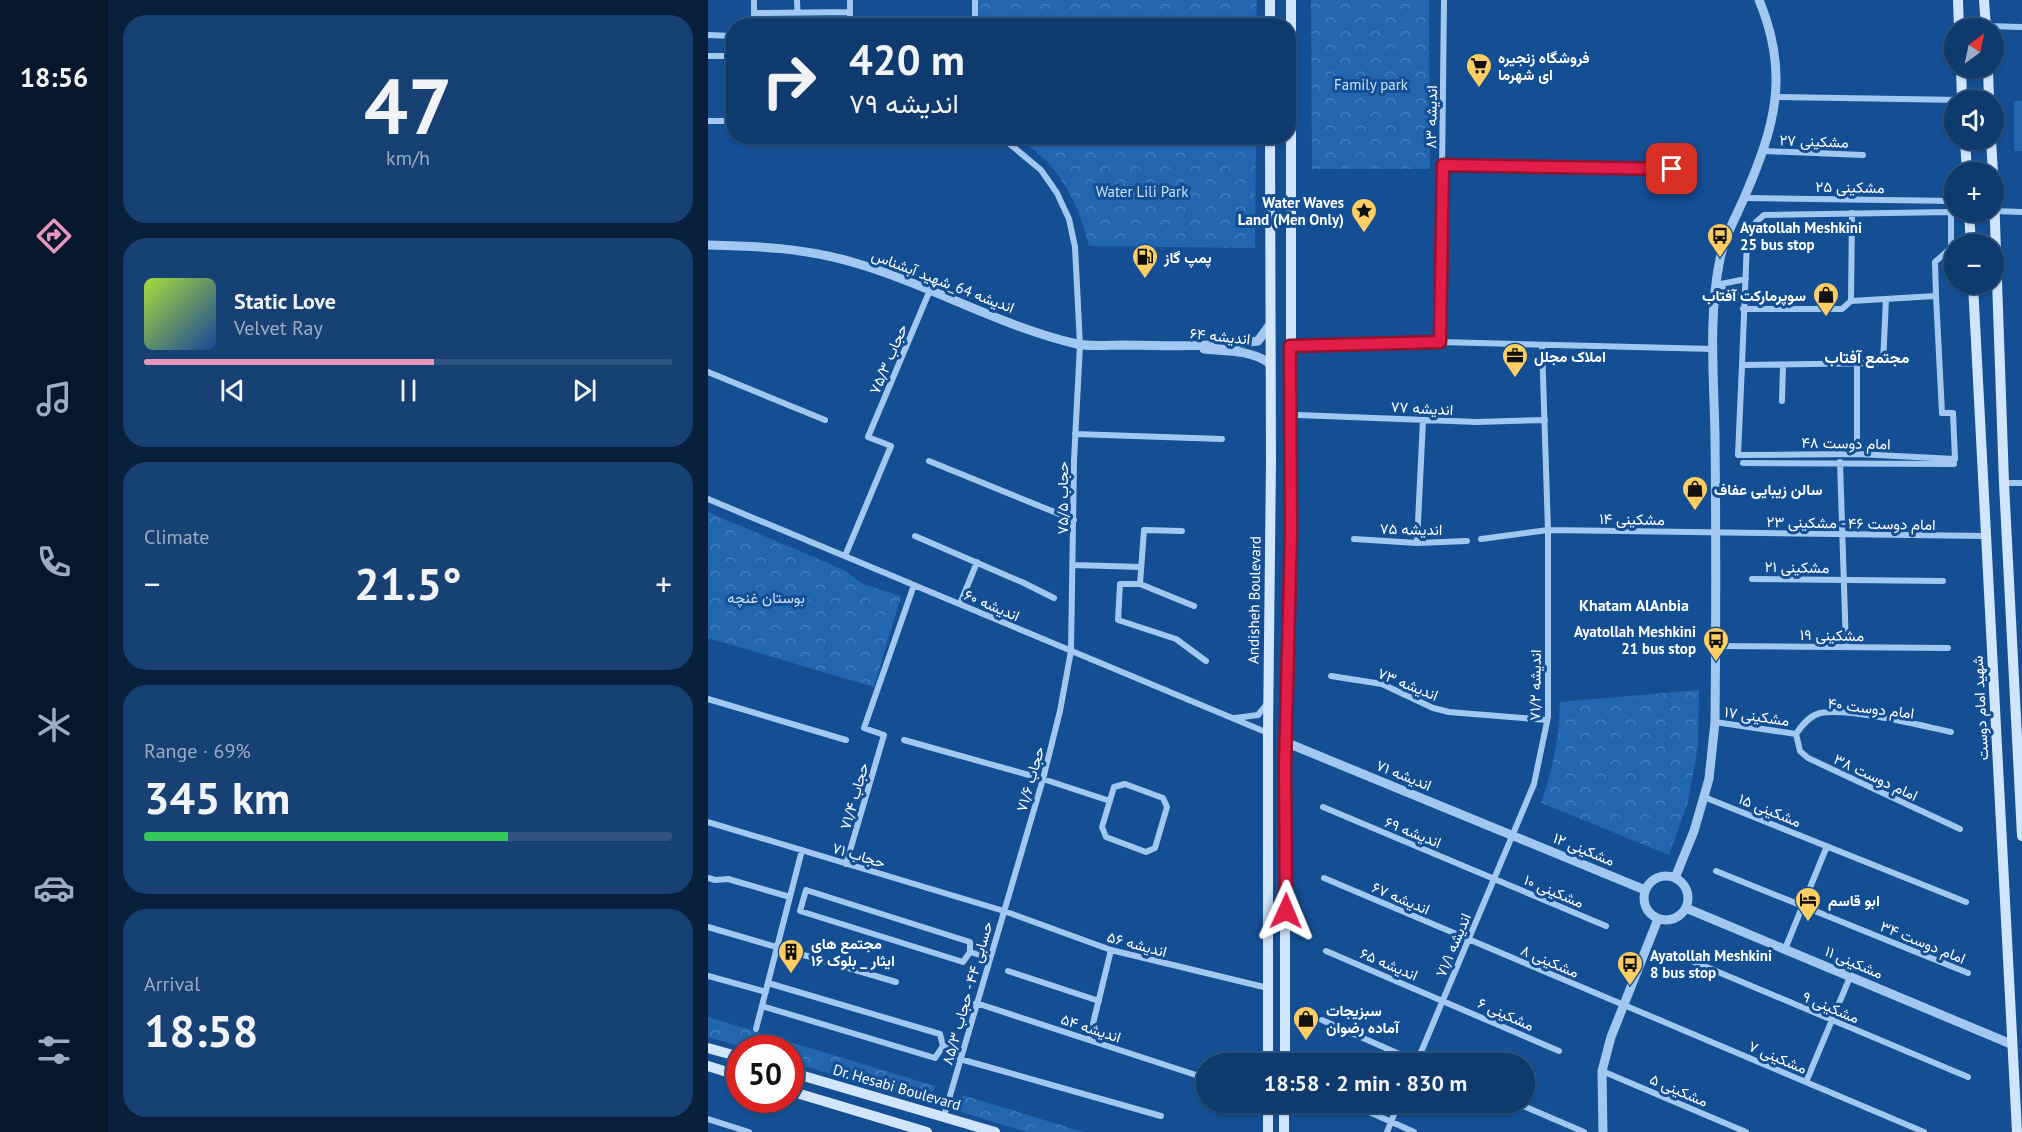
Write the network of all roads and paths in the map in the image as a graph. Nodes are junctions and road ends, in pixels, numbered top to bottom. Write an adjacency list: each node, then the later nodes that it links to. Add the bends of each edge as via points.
1 (754, 0): 12 (street)
2 (797, 0): 13 (street)
3 (850, 0): 11 (street)
4 (975, 0): 17 (street)
5 (1270, 0): 18 (main road)
6 (1291, 0): 19 (main road)
7 (1444, 0): 37 (street, اندیشه ۸۳)
8 (1759, 0): 28 (street, via 1767,18)
9 (1958, 0): 20 (main road)
10 (1984, 0): 21 (main road)
11 (850, 12): 13 (street); 16 (street)
12 (754, 13): 13 (street); 14 (street)
13 (798, 13): 15 (street)
14 (754, 18)
15 (798, 18)
16 (850, 18)
17 (976, 18)
18 (1270, 18)
19 (1291, 18)
20 (1959, 18)
21 (1985, 18)
22 (2004, 27): 23 (street)
23 (2022, 27)
24 (708, 36): 25 (street)
25 (726, 36)
26 (708, 56): 27 (street)
27 (726, 56)
28 (1777, 97): 29 (street); 35 (street)
29 (1944, 100)
30 (708, 121): 31 (street)
31 (726, 122)
32 (1010, 144): 57 (street, حجاب ۷۵/۵, via 1041,170 1069,219 1075,247)
33 (1270, 144): 55 (main road, Andisheh Boulevard)
34 (1291, 144): 60 (main road)
35 (1764, 151): 36 (street, مشکینی ۲۷); 39 (street)
36 (1863, 155)
37 (1443, 165): 38 (street); 56 (street, اندیشه ۸۳)
38 (1672, 169)
39 (1744, 198): 40 (street, مشکینی ۲۵); 47 (street, via 1726,237)
40 (1944, 201)
41 (2004, 211): 42 (street)
42 (2022, 212)
43 (1851, 213): 46 (street, via 1764,215 1756,222 1747,242); 50 (street, via 1951,212 1951,248 1935,262); 53 (street)
44 (1994, 222): 81 (main road)
45 (708, 245): 48 (street, اندیشه 64_شهید آبشناس, via 767,246 850,261)
46 (1746, 279): 47 (street); 51 (street)
47 (1716, 285): 51 (street); 61 (street)
48 (930, 290): 57 (street, اندیشه 64_شهید آبشناس, via 1009,323); 96 (street, حجاب ۷۵/۳, via 868,437 891,446)
49 (1974, 294): 83 (main road, شهید امام دوست)
50 (1936, 296): 52 (street); 78 (street, via 1942,413 1953,413)
51 (1743, 297): 54 (street)
52 (1886, 299): 53 (street); 63 (street, via 1883,363)
53 (1851, 301): 54 (street, via 1842,309)
54 (1743, 309): 64 (street)
55 (1269, 326): 59 (street, via 1258,340); 62 (main road, Andisheh Boulevard)
56 (1440, 342): 58 (street); 60 (street)
57 (1080, 345): 59 (street, اندیشه 64_شهید آبشناس); 72 (street, حجاب ۷۵/۵)
58 (1542, 345): 61 (street); 71 (street, اندیشه ۷۱/۲)
59 (1166, 346): 62 (street, اندیشه ۶۴, via 1245,353)
60 (1290, 346): 77 (main road)
61 (1714, 349): 88 (street)
62 (1269, 363): 76 (main road, Andisheh Boulevard)
63 (1857, 363): 65 (street); 74 (street)
64 (1742, 365): 65 (street); 74 (street, امام دوست ۴۸, via 1738,455)
65 (1783, 365): 67 (street)
66 (708, 372): 69 (street)
67 (1782, 401)
68 (1298, 414): 70 (street, اندیشه ۷۷)
69 (825, 420)
70 (1423, 420): 71 (street, اندیشه ۷۷); 95 (street)
71 (1545, 420): 86 (street, اندیشه ۷۱/۲)
72 (1075, 434): 73 (street); 85 (street, حجاب ۷۵/۵)
73 (1222, 439)
74 (1857, 454): 78 (street, امام دوست ۴۸)
75 (929, 461): 85 (street)
76 (1271, 461): 77 (main road); 116 (main road, Andisheh Boulevard)
77 (1291, 461): 125 (main road)
78 (1955, 461): 79 (street)
79 (1840, 462): 80 (street); 90 (street)
80 (1743, 464)
81 (2004, 483): 82 (street); 83 (main road); 113 (main road)
82 (2022, 483)
83 (1983, 484): 91 (main road, شهید امام دوست)
84 (708, 499): 96 (street, اندیشه ۶۰)
85 (1074, 520): 98 (street, حجاب ۷۵/۵)
86 (1548, 530): 88 (street, مشکینی ۱۴); 93 (street, مشکینی ۱۴); 118 (street, اندیشه ۷۱/۲)
87 (1182, 531): 99 (street, via 1144,530)
88 (1716, 533): 90 (street, امام دوست ۴۶ - مشکینی ۲۳); 108 (street)
89 (915, 536): 97 (street)
90 (1841, 536): 91 (street, امام دوست ۴۶ - مشکینی ۲۳); 101 (street)
91 (1986, 536): 176 (main road, شهید امام دوست)
92 (1354, 539): 95 (street, اندیشه ۷۵)
93 (1481, 539)
94 (1467, 541): 95 (street, اندیشه ۷۵)
95 (1417, 543)
96 (845, 556): 104 (street, اندیشه ۶۰)
97 (977, 562): 105 (street); 106 (street)
98 (1074, 565): 99 (street); 111 (street, حجاب ۷۵/۵)
99 (1141, 567): 103 (street)
100 (1752, 579): 101 (street, مشکینی ۲۱)
101 (1842, 580): 102 (street, مشکینی ۲۱); 109 (street)
102 (1943, 580)
103 (1140, 584): 107 (street); 112 (street, via 1120,584 1118,620 1176,639)
104 (914, 585): 106 (street, اندیشه ۶۰); 136 (street, حجاب ۷۱/۴, via 864,728 884,735)
105 (1054, 598)
106 (960, 604): 111 (street, اندیشه ۶۰)
107 (1194, 606)
108 (1716, 646): 109 (street, مشکینی ۱۹); 119 (street)
109 (1846, 647): 110 (street, مشکینی ۱۹)
110 (1948, 648)
111 (1071, 651): 117 (street, اندیشه ۶۰); 126 (street, حجاب ۷۱/۶)
112 (1206, 661)
113 (2018, 664): 133 (main road)
114 (1331, 676): 118 (street, اندیشه ۷۳, via 1382,684 1441,710)
115 (708, 699): 123 (street)
116 (1268, 701): 117 (street, via 1258,715); 121 (main road, Andisheh Boulevard)
117 (1229, 717): 121 (street, اندیشه ۶۰)
118 (1547, 720): 132 (street, اندیشه ۷۱/۲, via 1533,784)
119 (1715, 722): 122 (street, مشکینی ۱۷); 127 (street)
120 (1951, 732): 122 (street, امام دوست ۴۰, via 1888,719 1820,713 1807,720)
121 (1268, 734): 165 (main road, Andisheh Boulevard)
122 (1796, 734): 131 (street, امام دوست ۳۸, via 1800,751 1808,758)
123 (846, 740)
124 (904, 740): 126 (street)
125 (1286, 742): 132 (street, اندیشه ۷۱); 183 (main road)
126 (1043, 779): 128 (street); 147 (street, حجاب ۷۱/۶)
127 (1704, 796): 134 (street, مشکینی ۱۵); 141 (street)
128 (1110, 801): 128 (street, via 1101,827 1106,837 1146,852 1155,848 1167,807 1163,798 1125,784 1114,787)
129 (1323, 807): 140 (street, اندیشه ۶۹)
130 (708, 822): 135 (street, حجاب ۷۱)
131 (1960, 829)
132 (1511, 835): 140 (street, اندیشه ۷۱/۱); 142 (street, مشکینی ۱۲)
133 (2022, 836)
134 (1827, 846): 144 (street, مشکینی ۱۵); 145 (street)
135 (802, 850): 136 (street, حجاب ۷۱); 143 (street)
136 (846, 864): 147 (street, حجاب ۷۱)
137 (1716, 871): 145 (street, امام دوست ۳۴)
138 (708, 878): 143 (street, via 728,879)
139 (1324, 878): 151 (street, اندیشه ۶۷)
140 (1494, 878): 149 (street, مشکینی ۱۰); 151 (street, اندیشه ۷۱/۱)
141 (1675, 878): 142 (street, via 1657,878); 146 (street, via 1687,891)
142 (1645, 890): 148 (street, via 1646,908)
143 (790, 897): 152 (street)
144 (1966, 902)
145 (1803, 905): 154 (street); 160 (street, امام دوست ۳۴)
146 (1686, 908): 148 (street, via 1674,919); 154 (street, مشکینی ۱۱)
147 (1004, 911): 153 (street, اندیشه ۵۶); 157 (street, حسابی ۴۴ - حجاب ۸۵/۳)
148 (1658, 919): 170 (street)
149 (1606, 926)
150 (708, 927): 152 (street)
151 (1468, 940): 167 (street, اندیشه ۷۱/۱); 170 (street, مشکینی ۸)
152 (777, 947): 163 (street); 164 (street)
153 (1111, 950): 165 (street, اندیشه ۵۶); 168 (street)
154 (1785, 950): 162 (street, مشکینی ۱۱)
155 (1326, 951): 167 (street, اندیشه ۶۵)
156 (970, 952): 156 (street, via 970,942 806,890 800,911 963,962); 157 (street)
157 (990, 958): 169 (street, حسابی ۴۴ - حجاب ۸۵/۳)
158 (1685, 958): 173 (street, مشکینی ۹)
159 (1008, 971): 168 (street)
160 (1968, 973)
161 (708, 976): 166 (street)
162 (1850, 977): 173 (street); 176 (street, مشکینی ۱۱)
163 (897, 982)
164 (768, 983): 166 (street); 177 (street, via 940,1034)
165 (1268, 988): 182 (main road, Andisheh Boulevard)
166 (766, 992): 171 (street)
167 (1443, 1000): 179 (street, مشکینی ۶); 185 (street, اندیشه ۷۱/۱)
168 (1099, 1001): 175 (street)
169 (976, 1004): 175 (street, اندیشه ۵۴); 180 (street, حسابی ۴۴ - حجاب ۸۵/۳)
170 (1623, 1005): 188 (street); 193 (street, مشکینی ۷)
171 (762, 1006): 174 (street); 177 (street, via 935,1058)
172 (1322, 1020): 184 (street)
173 (1832, 1020): 192 (street, مشکینی ۹); 193 (street)
174 (756, 1029)
175 (1089, 1040): 190 (street, اندیشه ۵۴)
176 (2011, 1044): 215 (main road, شهید امام دوست)
177 (943, 1046): 180 (street)
178 (708, 1048): 181 (main road)
179 (1559, 1051)
180 (962, 1052): 186 (street, حسابی ۴۴ - حجاب ۸۵/۳)
181 (726, 1053)
182 (1268, 1053)
183 (1285, 1053)
184 (1396, 1053)
185 (1422, 1053)
186 (960, 1059): 200 (street, حسابی ۴۴ - حجاب ۸۵/۳); 201 (street)
187 (708, 1066): 189 (main road)
188 (1602, 1071): 212 (street); 213 (street, مشکینی ۵)
189 (726, 1072)
190 (1196, 1075)
191 (804, 1076): 200 (main road, Dr. Hesabi Boulevard)
192 (1968, 1077)
193 (1806, 1082): 214 (street, مشکینی ۷)
194 (804, 1095): 205 (main road)
195 (1535, 1111): 211 (street)
196 (1268, 1113): 207 (main road)
197 (1284, 1113): 208 (main road)
198 (1371, 1113): 203 (street)
199 (1395, 1113): 203 (street)
200 (944, 1116): 206 (main road, Dr. Hesabi Boulevard)
201 (1161, 1116)
202 (708, 1119): 204 (street)
203 (1391, 1122): 209 (street); 210 (street)
204 (749, 1132)
205 (927, 1132)
206 (995, 1132)
207 (1268, 1132)
208 (1284, 1132)
209 (1387, 1132)
210 (1414, 1132)
211 (1584, 1132)
212 (1603, 1132)
213 (1746, 1132)
214 (1924, 1132)
215 (2017, 1132)

